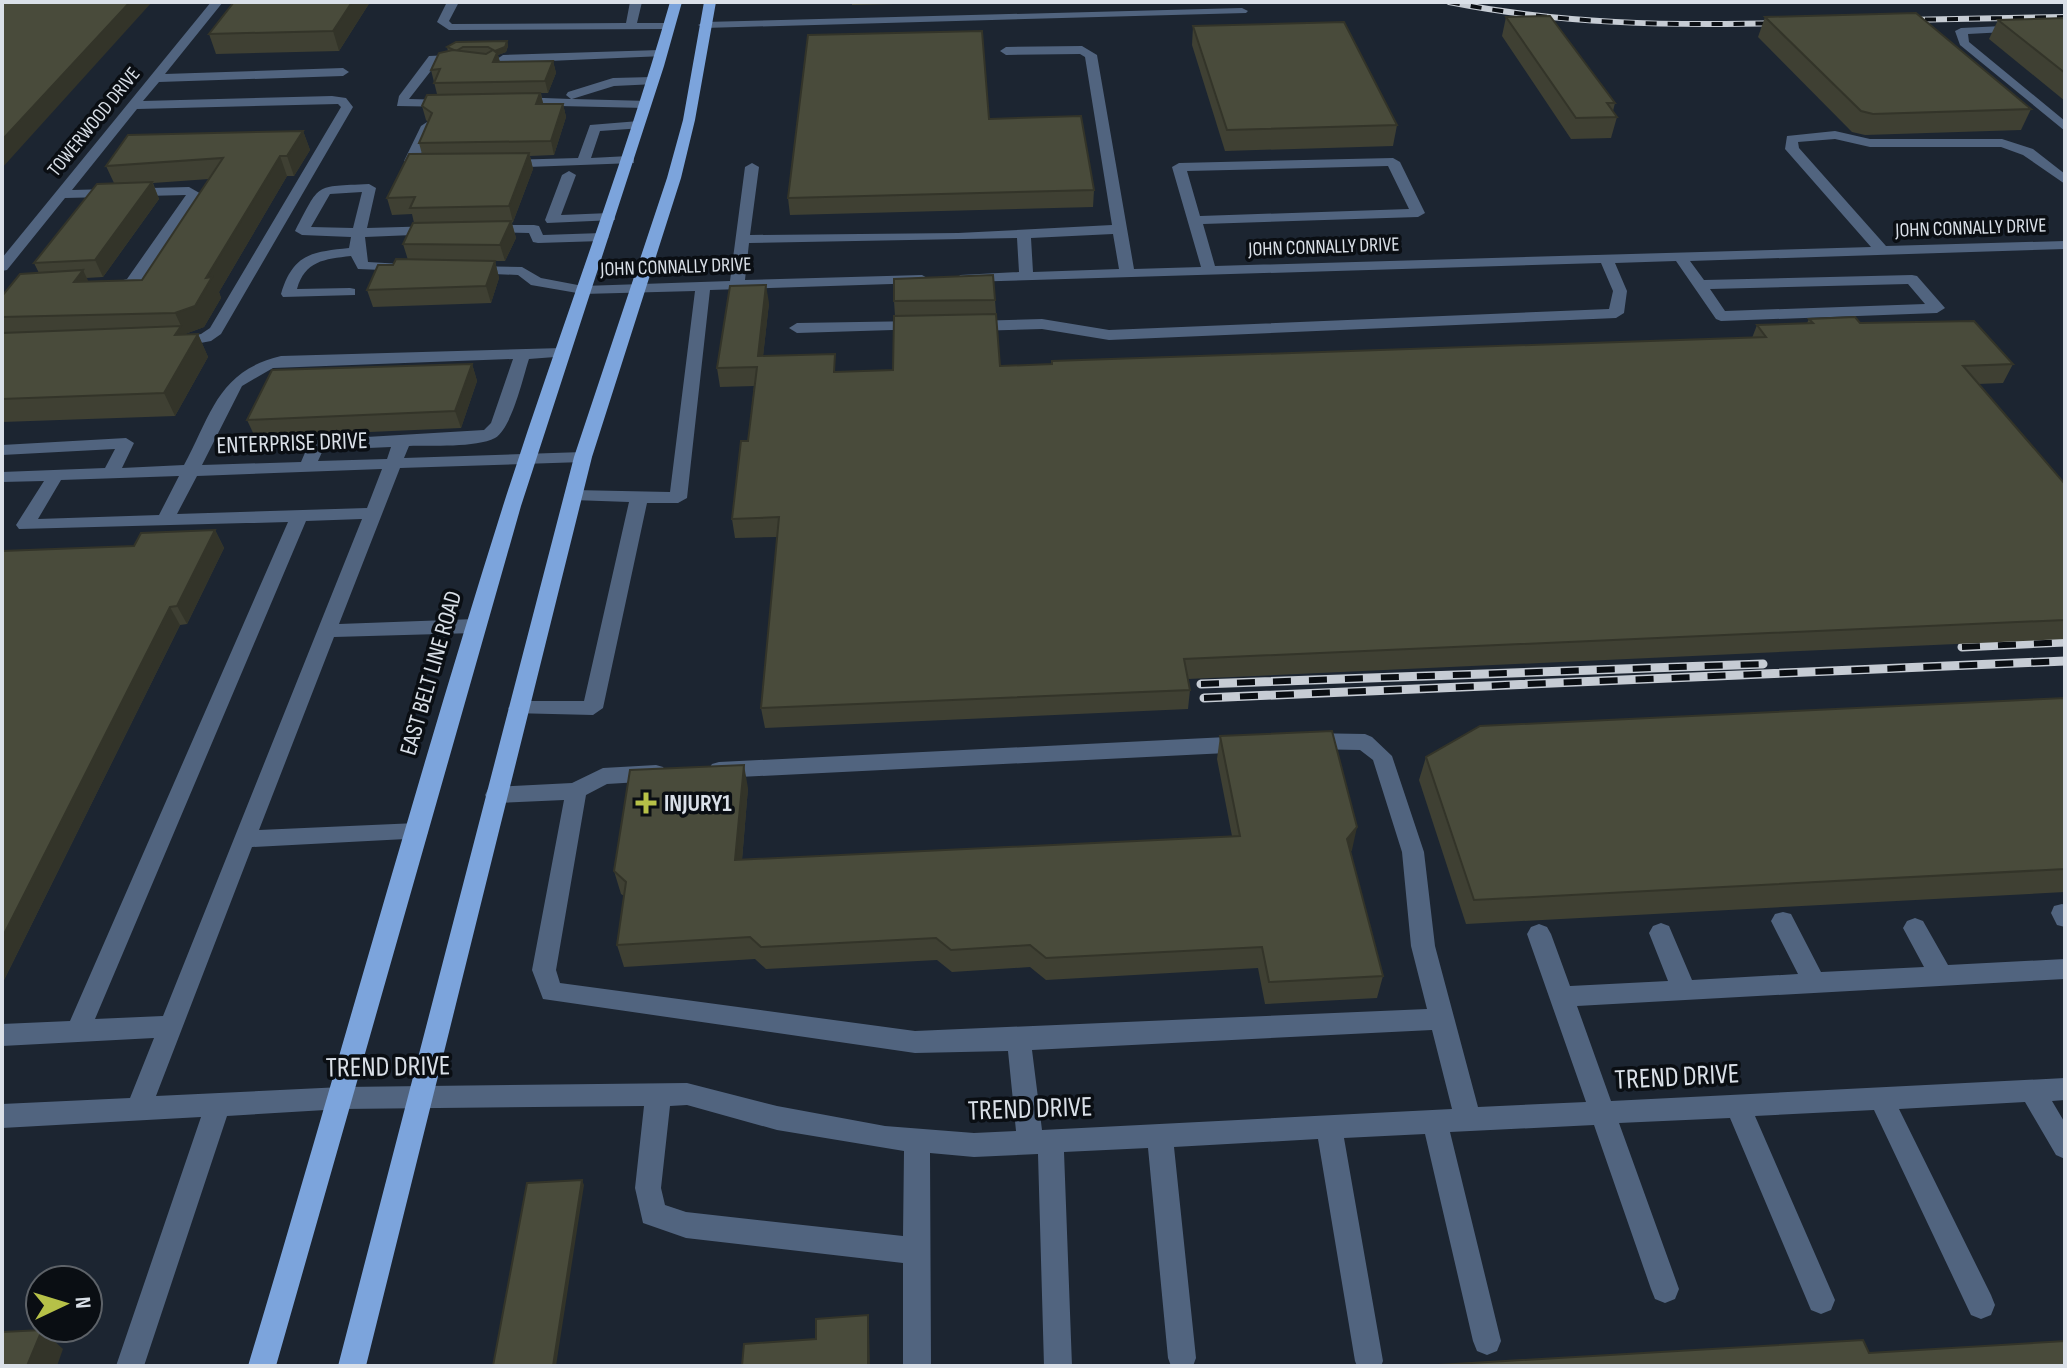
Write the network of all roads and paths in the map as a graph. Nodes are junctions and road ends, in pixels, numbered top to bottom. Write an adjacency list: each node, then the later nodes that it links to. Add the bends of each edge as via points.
1 (217, 2): 15 (street, TOWERWOOD DRIVE)
2 (453, 2): 7 (street, via 443,22 449,27)
3 (636, 2): 7 (street)
4 (676, 2): 8 (main road, EAST BELT LINE ROAD)
5 (710, 2): 8 (main road, EAST BELT LINE ROAD)
6 (1242, 11): 8 (street)
7 (631, 26): 8 (street)
8 (687, 26): 11 (main road, EAST BELT LINE ROAD); 59 (main road, EAST BELT LINE ROAD, via 689,120)
9 (2065, 26): 24 (street, via 1961,31 1964,43)
10 (1006, 51): 36 (street, via 1082,50 1091,55)
11 (660, 54): 13 (street); 16 (main road, EAST BELT LINE ROAD)
12 (451, 59): 19 (street, via 433,59 401,103)
13 (503, 59)
14 (343, 72): 15 (street)
15 (156, 78): 21 (street, TOWERWOOD DRIVE)
16 (652, 81): 17 (street, via 613,82); 20 (main road, EAST BELT LINE ROAD)
17 (561, 99): 18 (street); 20 (street)
18 (501, 102)
19 (469, 103)
20 (645, 104): 22 (main road, EAST BELT LINE ROAD)
21 (134, 105): 32 (street, TOWERWOOD DRIVE); 63 (street, via 332,100 347,107 216,331 187,342)
22 (639, 125): 25 (main road, EAST BELT LINE ROAD); 26 (street, via 595,128)
23 (427, 126): 28 (street, via 411,161)
24 (2065, 127)
25 (629, 160): 26 (street); 33 (main road, EAST BELT LINE ROAD)
26 (583, 162): 27 (street)
27 (487, 164)
28 (449, 165)
29 (752, 167): 42 (street)
30 (569, 175): 34 (street)
31 (2065, 180): 45 (street, via 2028,152 2002,143 1870,143 1835,135 1792,139 1792,149)
32 (61, 194): 49 (street, TOWERWOOD DRIVE); 57 (street, via 196,195 132,283)
33 (610, 217): 34 (street); 41 (main road, EAST BELT LINE ROAD)
34 (552, 220): 46 (street)
35 (1195, 220): 35 (street, via 1179,167 1393,162 1418,213); 52 (street)
36 (1121, 229): 40 (street); 53 (street)
37 (455, 230): 39 (street)
38 (470, 230): 46 (street, via 534,229)
39 (359, 231): 39 (street, via 369,188 326,190 302,231); 44 (street)
40 (1024, 234): 42 (street); 54 (street)
41 (602, 237): 46 (street); 60 (main road, EAST BELT LINE ROAD)
42 (743, 239): 55 (street)
43 (2065, 245): 45 (street, JOHN CONNALLY DRIVE)
44 (357, 251): 50 (street, via 363,266); 61 (street, via 300,263 288,294)
45 (1883, 251): 47 (street, JOHN CONNALLY DRIVE)
46 (530, 255): 51 (street); 60 (street, JOHN CONNALLY DRIVE, via 536,282)
47 (1680, 256): 48 (street, JOHN CONNALLY DRIVE); 56 (street)
48 (1606, 259): 52 (street, JOHN CONNALLY DRIVE); 62 (street, via 1620,291 1616,313 1109,335 1042,324)
49 (2, 267)
50 (420, 268)
51 (456, 269)
52 (1209, 270): 53 (street, JOHN CONNALLY DRIVE)
53 (1127, 273): 54 (street, JOHN CONNALLY DRIVE)
54 (1026, 276): 55 (street, JOHN CONNALLY DRIVE)
55 (737, 285): 58 (street, JOHN CONNALLY DRIVE)
56 (1699, 285): 56 (street, via 1912,279 1937,308 1721,316)
57 (92, 286)
58 (703, 286): 59 (street, JOHN CONNALLY DRIVE); 77 (street, via 678,498)
59 (636, 288): 60 (street, JOHN CONNALLY DRIVE); 68 (main road, EAST BELT LINE ROAD)
60 (583, 290): 64 (main road, EAST BELT LINE ROAD)
61 (350, 292)
62 (797, 328)
63 (156, 343)
64 (562, 353): 65 (street); 69 (main road, EAST BELT LINE ROAD)
65 (523, 354): 66 (street, via 499,424 490,434); 72 (street, via 264,365 235,384)
66 (402, 441): 70 (street); 71 (street, via 316,445)
67 (2, 450): 73 (street, via 126,443)
68 (583, 457): 69 (street, ENTERPRISE DRIVE); 76 (main road, EAST BELT LINE ROAD)
69 (527, 459): 70 (street, ENTERPRISE DRIVE); 81 (main road, EAST BELT LINE ROAD)
70 (395, 463): 71 (street, ENTERPRISE DRIVE); 78 (street)
71 (307, 467): 72 (street, ENTERPRISE DRIVE)
72 (190, 471): 73 (street, ENTERPRISE DRIVE); 80 (street)
73 (111, 473): 74 (street, ENTERPRISE DRIVE)
74 (56, 475): 75 (street, ENTERPRISE DRIVE); 80 (street, via 25,525)
75 (2, 477)
76 (573, 495): 77 (street); 83 (main road, EAST BELT LINE ROAD)
77 (639, 497): 83 (street, via 593,708)
78 (375, 513): 79 (street); 82 (street)
79 (300, 515): 80 (street); 99 (street)
80 (165, 520)
81 (475, 626): 82 (street); 86 (main road, EAST BELT LINE ROAD)
82 (328, 631): 87 (street)
83 (518, 708): 85 (main road, EAST BELT LINE ROAD)
84 (576, 791): 85 (street); 97 (street, via 603,776 1365,742 1382,756 1413,852 1423,946); 101 (street, via 544,970 551,992 915,1042)
85 (496, 795): 107 (main road, EAST BELT LINE ROAD)
86 (417, 832): 87 (street); 105 (main road, EAST BELT LINE ROAD)
87 (246, 839): 98 (street)
88 (1783, 921): 94 (street)
89 (1915, 928): 93 (street)
90 (1661, 933): 95 (street)
91 (1539, 934): 96 (street)
92 (2065, 969): 93 (street)
93 (1941, 976): 94 (street)
94 (1814, 982): 95 (street)
95 (1684, 990): 96 (street)
96 (1560, 997): 111 (street)
97 (1442, 1019): 101 (street); 113 (street)
98 (172, 1026): 99 (street); 110 (street)
99 (78, 1031): 100 (street)
100 (2, 1035)
101 (1019, 1040): 118 (street)
102 (2065, 1089): 103 (street, TREND DRIVE)
103 (2032, 1091): 106 (street, TREND DRIVE); 119 (street)
104 (658, 1094): 107 (street, TREND DRIVE); 117 (street, TREND DRIVE, via 687,1094 777,1118); 120 (street, via 648,1188 653,1214 686,1225)
105 (342, 1098): 107 (street, TREND DRIVE); 108 (street, TREND DRIVE); 128 (main road, EAST BELT LINE ROAD)
106 (1881, 1098): 109 (street, TREND DRIVE); 123 (street)
107 (418, 1099): 129 (main road, EAST BELT LINE ROAD)
108 (218, 1104): 110 (street, TREND DRIVE); 127 (street)
109 (1738, 1106): 111 (street, TREND DRIVE); 122 (street)
110 (138, 1109): 112 (street, TREND DRIVE)
111 (1601, 1113): 113 (street, TREND DRIVE); 121 (street)
112 (2, 1116)
113 (1468, 1120): 114 (street, TREND DRIVE)
114 (1435, 1122): 115 (street, TREND DRIVE); 124 (street)
115 (1329, 1127): 116 (street, TREND DRIVE); 126 (street)
116 (1160, 1135): 118 (street, TREND DRIVE); 125 (street)
117 (917, 1141): 118 (street, TREND DRIVE); 120 (street)
118 (1041, 1142): 131 (street)
119 (2065, 1147)
120 (917, 1251): 130 (street)
121 (1665, 1289)
122 (1821, 1300)
123 (1981, 1305)
124 (1487, 1341)
125 (1182, 1358)
126 (1369, 1361)
127 (130, 1366)
128 (262, 1366)
129 (352, 1366)
130 (917, 1366)
131 (1058, 1366)

